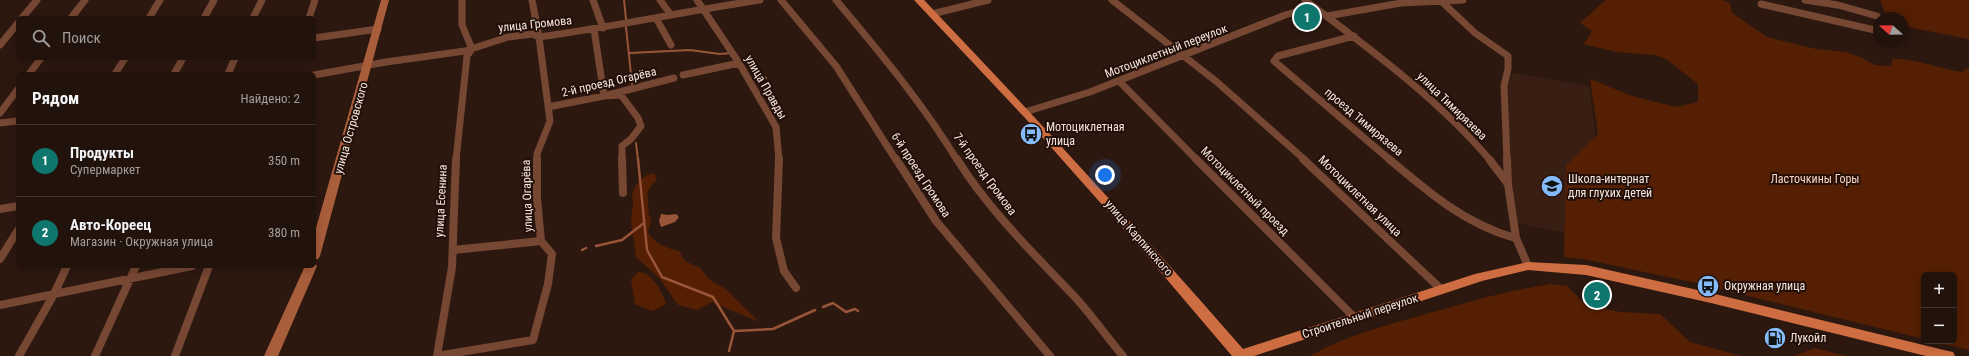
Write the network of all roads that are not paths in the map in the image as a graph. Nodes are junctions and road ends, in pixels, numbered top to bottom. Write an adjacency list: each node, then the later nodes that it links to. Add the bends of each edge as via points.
1 (37, 0): 30 (street)
2 (85, 0): 31 (street)
3 (160, 0): 32 (street)
4 (214, 0): 33 (street)
5 (262, 0): 34 (street)
6 (315, 0): 35 (street)
7 (385, 0): 40 (street, улица Островского)
8 (462, 0): 48 (street, via 460,16)
9 (532, 0): 44 (street, улица Огарёва)
10 (593, 0): 39 (street)
11 (660, 0): 28 (street)
12 (697, 0): 25 (street, улица Правды)
13 (760, 0): 25 (street, улица Громова)
14 (781, 0): 99 (street, 6-й проезд Громова, via 836,66 936,221)
15 (836, 0): 100 (street, 7-й проезд Громова, via 909,88 966,172 1008,225 1035,257 1074,296)
16 (919, 0): 27 (main road, улица Карпинского)
17 (988, 0): 27 (street)
18 (1112, 0): 49 (street, Мотоциклетная улица)
19 (1305, 0): 24 (street, улица Тимирязева)
20 (1463, 0): 22 (street)
21 (1804, 0): 26 (street); 29 (street, via 1838,5)
22 (1441, 1): 36 (street, via 1401,3); 71 (street, via 1475,33 1508,56 1504,86)
23 (1761, 4): 26 (street)
24 (1314, 7): 36 (street, улица Тимирязева); 49 (street, Мотоциклетный переулок)
25 (704, 8): 28 (street, улица Громова); 54 (street, улица Правды)
26 (1806, 13): 42 (street)
27 (932, 14): 68 (main road, улица Карпинского)
28 (671, 15): 37 (street, улица Громова)
29 (1873, 15)
30 (24, 16)
31 (73, 16)
32 (151, 16)
33 (205, 16)
34 (254, 16)
35 (310, 16)
36 (1326, 16): 43 (street, улица Тимирязева)
37 (656, 18): 39 (street, улица Громова); 46 (street)
38 (16, 26): 47 (street)
39 (603, 28): 41 (street, улица Громова)
40 (378, 29): 45 (street); 55 (street, улица Островского)
41 (594, 29): 44 (street, улица Громова); 65 (street)
42 (1873, 30)
43 (1354, 36): 71 (street, улица Тимирязева, via 1427,96 1470,138); 76 (street, проезд Тимирязева, via 1278,56 1274,61 1455,211 1484,228)
44 (539, 37): 48 (street, улица Громова, via 533,34 508,37); 66 (street, улица Огарёва)
45 (316, 38)
46 (671, 45)
47 (0, 46)
48 (472, 49): 55 (street, улица Громова); 79 (street, улица Есенина, via 467,56 457,144)
49 (1183, 56): 63 (street, Мотоциклетный переулок); 89 (street, Мотоциклетная улица, via 1217,82 1333,185)
50 (40, 60): 56 (street)
51 (124, 60): 57 (street)
52 (182, 60): 58 (street)
53 (233, 60): 59 (street)
54 (739, 63): 61 (street); 88 (street, улица Правды, via 776,127 780,165 776,238 784,271)
55 (368, 66): 60 (street, улица Громова); 78 (street, улица Островского)
56 (30, 72)
57 (116, 72)
58 (175, 72)
59 (229, 72)
60 (316, 75)
61 (683, 75)
62 (674, 78): 65 (street, 2-й проезд Огарёва)
63 (1119, 82): 68 (street, Мотоциклетный переулок); 92 (street, Мотоциклетный проезд)
64 (16, 92): 67 (street)
65 (604, 96): 66 (street, 2-й проезд Огарёва); 72 (street, via 621,95 641,126 622,146)
66 (548, 107): 77 (street, улица Огарёва, via 550,121 537,154 537,198)
67 (0, 112)
68 (1025, 112): 93 (main road, улица Карпинского)
69 (16, 121): 70 (street)
70 (0, 123)
71 (1508, 184): 76 (street)
72 (623, 193)
73 (16, 206): 74 (street)
74 (0, 209)
75 (16, 233): 80 (street)
76 (1515, 238): 81 (street, via 1520,255)
77 (541, 241): 79 (street); 98 (street, улица Огарёва, via 552,254 548,284 533,340)
78 (316, 249)
79 (453, 250): 98 (street, улица Есенина, via 449,290)
80 (0, 259)
81 (1528, 266): 89 (main road, Строительный переулок, via 1480,277); 101 (main road, via 1561,267 1593,272)
82 (67, 268): 90 (street)
83 (135, 268): 87 (street)
84 (182, 268): 87 (street)
85 (208, 268): 96 (street)
86 (310, 268): 97 (street)
87 (129, 279): 90 (street); 95 (street)
88 (796, 288)
89 (1442, 290): 92 (main road, Строительный переулок)
90 (54, 294): 91 (street); 94 (street)
91 (0, 305)
92 (1354, 317): 93 (main road, Строительный переулок)
93 (1241, 355)
94 (19, 356)
95 (95, 356)
96 (175, 356)
97 (271, 356)
98 (437, 356)
99 (1050, 356)
100 (1123, 356)
101 (1948, 356)

